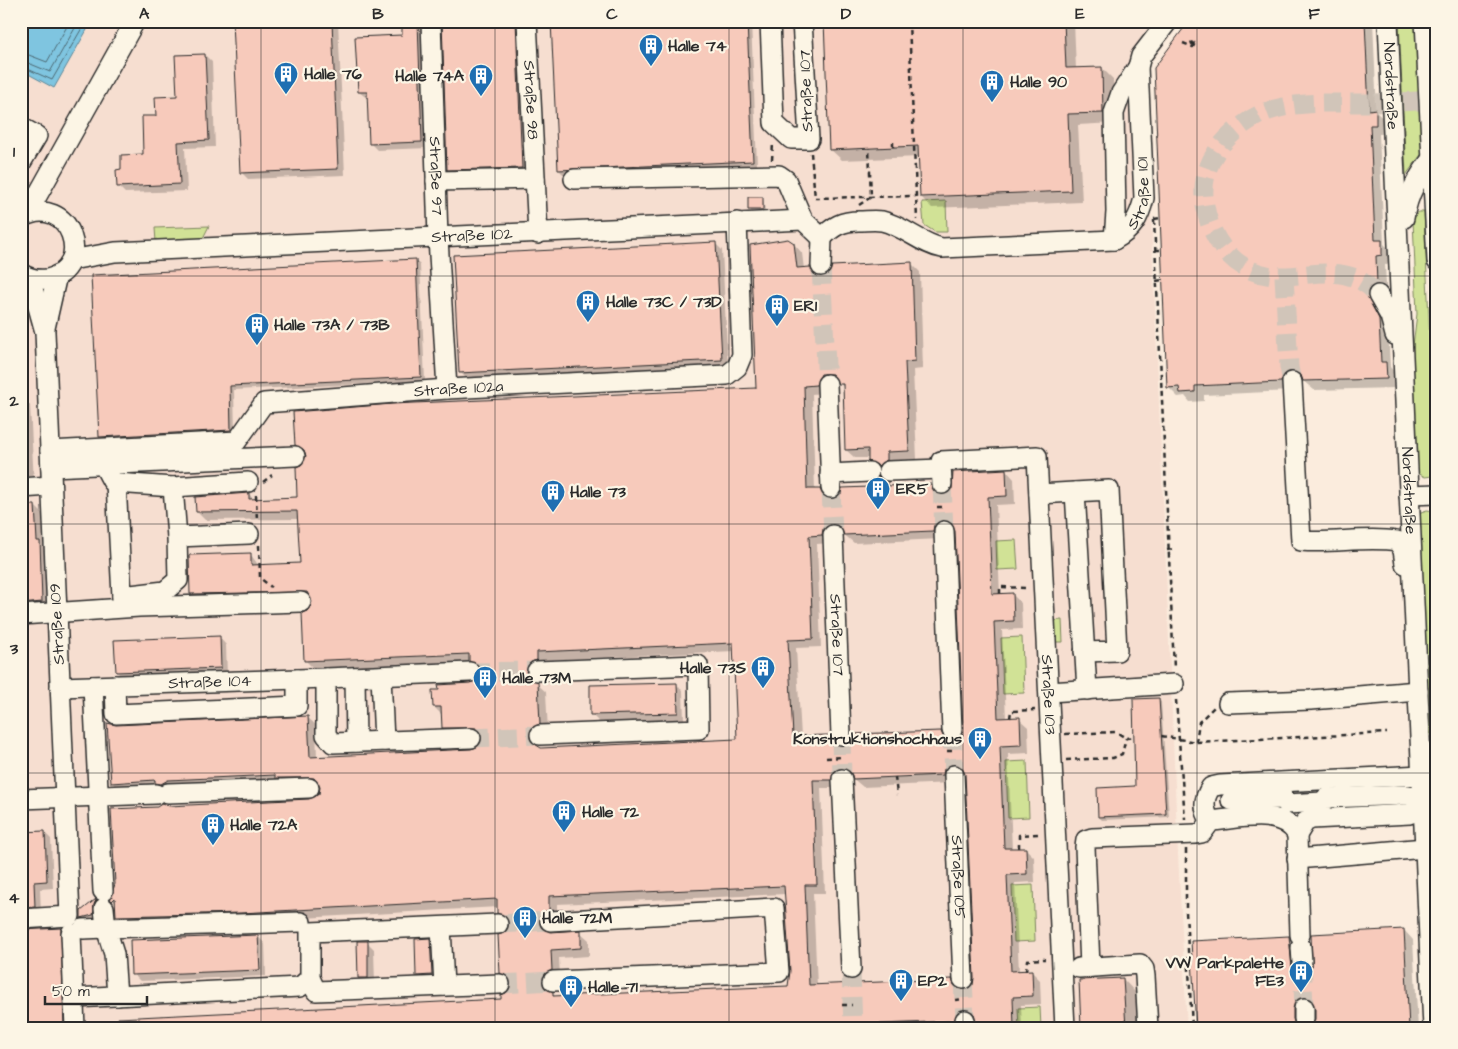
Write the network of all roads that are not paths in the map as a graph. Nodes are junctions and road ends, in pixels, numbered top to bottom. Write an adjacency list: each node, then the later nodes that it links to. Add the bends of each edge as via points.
1 (134, 21): 13 (street)
2 (431, 21): 17 (street, Straße 97)
3 (527, 21): 15 (street, Straße 98)
4 (770, 21): 5 (street, Straße 107, via 774,124 791,138 809,139)
5 (802, 21)
6 (1168, 21): 10 (street, via 1141,56)
7 (1388, 21): 28 (street, Nordstraße)
8 (1425, 21): 9 (street)
9 (1431, 37): 12 (street)
10 (1138, 67): 27 (street, via 1121,93 1114,113); 27 (street, Straße 101, via 1144,198 1139,218 1128,232)
11 (21, 127): 14 (street, via 37,136)
12 (1435, 157): 18 (street); 28 (street, via 1416,180 1406,200)
13 (56, 162): 19 (street); 20 (street)
14 (21, 163)
15 (535, 178): 17 (street); 24 (street, Straße 98)
16 (574, 179): 21 (street, via 779,174 786,180)
17 (436, 181): 25 (street, Straße 97)
18 (1436, 210): 31 (street)
19 (53, 214): 20 (street, via 37,212); 23 (street, via 66,224)
20 (24, 216)
21 (803, 220): 22 (street, Straße 102); 26 (street)
22 (736, 222): 24 (street, Straße 102); 40 (street, Straße 102a, via 742,355 737,367 727,375)
23 (72, 234): 29 (street, Straße 102); 30 (street)
24 (538, 234): 25 (street, Straße 102)
25 (438, 238): 29 (street, Straße 102); 40 (street, Straße 97)
26 (822, 238): 27 (street, Straße 101, via 834,225 869,220 882,221 925,243 957,248); 32 (street)
27 (1114, 240)
28 (1398, 250): 37 (street, Nordstraße)
29 (116, 252): 30 (street, Straße 102)
30 (71, 260): 34 (street)
31 (1437, 261)
32 (821, 266)
33 (23, 274): 34 (street, via 40,279); 36 (street, via 33,289)
34 (57, 275): 36 (street)
35 (1378, 296): 37 (street, via 1390,316)
36 (44, 332): 43 (street, Straße 109)
37 (1403, 367): 53 (street, Nordstraße)
38 (1292, 382): 58 (street, via 1301,540 1381,538 1396,541 1403,550 1404,562)
39 (827, 384): 45 (street, via 831,481)
40 (447, 389): 43 (street, Straße 102a, via 264,403 237,441)
41 (295, 456): 42 (street)
42 (104, 464): 43 (street); 46 (street, via 112,481)
43 (51, 468): 49 (street); 61 (street, Straße 109)
44 (888, 471): 51 (street, Straße 103, via 941,471 1037,456)
45 (869, 472)
46 (116, 482): 47 (street); 60 (street)
47 (173, 487): 48 (street); 57 (street)
48 (250, 487)
49 (21, 488)
50 (1075, 492): 51 (street); 63 (street); 63 (street, via 1109,490 1117,650)
51 (1039, 494): 76 (street, Straße 103)
52 (1437, 494): 53 (street)
53 (1409, 495): 58 (street, Nordstraße)
54 (944, 531): 78 (street)
55 (249, 534): 57 (street)
56 (833, 535): 79 (street, Straße 107)
57 (177, 537): 60 (street, via 178,580 165,591)
58 (1412, 575): 75 (street, Nordstraße)
59 (301, 602): 60 (street)
60 (127, 604): 61 (street)
61 (57, 614): 62 (street); 73 (street, Straße 109)
62 (21, 615)
63 (1084, 652): 74 (street)
64 (538, 671): 80 (street, via 698,665 699,729)
65 (470, 672): 66 (street, Straße 104)
66 (381, 676): 67 (street, Straße 104); 82 (street)
67 (355, 677): 68 (street, Straße 104); 83 (street)
68 (326, 678): 69 (street, Straße 104); 83 (street, via 326,735 333,743)
69 (297, 679): 71 (street, Straße 104); 71 (street, via 297,706 116,714)
70 (1174, 684): 74 (street)
71 (115, 685): 72 (street, Straße 104)
72 (94, 686): 73 (street, Straße 104); 89 (street)
73 (60, 687): 90 (street, Straße 109)
74 (1087, 690): 76 (street)
75 (1418, 691): 77 (street); 85 (street, Nordstraße)
76 (1049, 701): 107 (street, Straße 103)
77 (1228, 703)
78 (952, 730)
79 (841, 734)
80 (540, 735)
81 (471, 738): 82 (street)
82 (384, 741): 83 (street)
83 (356, 742)
84 (954, 775): 111 (street, Straße 105)
85 (1422, 775): 88 (street); 92 (street, Nordstraße)
86 (842, 779): 109 (street)
87 (309, 788): 89 (street)
88 (1226, 792): 92 (street, via 1284,799 1287,804 1323,802 1326,798 1408,795 1413,797); 93 (street); 94 (street, via 1211,787 1206,794 1205,812)
89 (99, 796): 90 (street); 104 (street)
90 (65, 798): 91 (street); 102 (street, Straße 109)
91 (21, 800)
92 (1416, 811): 95 (street, via 1312,819 1305,822); 96 (street, Nordstraße)
93 (1235, 820): 94 (street); 95 (street, via 1284,820)
94 (1211, 821): 108 (street, via 1202,833 1086,840)
95 (1297, 834): 97 (street)
96 (1423, 842): 97 (street); 106 (street, Nordstraße, via 1423,927 1430,940)
97 (1297, 859): 105 (street)
98 (21, 919): 102 (street)
99 (301, 922): 104 (street)
100 (550, 922): 112 (street, via 774,908 779,972)
101 (498, 924): 103 (street)
102 (75, 926): 104 (street); 116 (street, Straße 109)
103 (441, 927): 110 (street, via 310,932); 114 (street)
104 (106, 928): 115 (street, via 114,954)
105 (1301, 948)
106 (1434, 961): 120 (street)
107 (1062, 964): 108 (street); 118 (street, Straße 103)
108 (1090, 967): 119 (street, via 1140,964 1145,976)
109 (851, 969)
110 (310, 978): 114 (street, via 316,991); 115 (street, via 300,987)
111 (963, 979)
112 (553, 981)
113 (500, 984): 114 (street)
114 (444, 986)
115 (117, 996): 116 (street)
116 (74, 998): 117 (street, Straße 109)
117 (75, 1028)
118 (1065, 1028)
119 (1148, 1028)
120 (1433, 1028)

